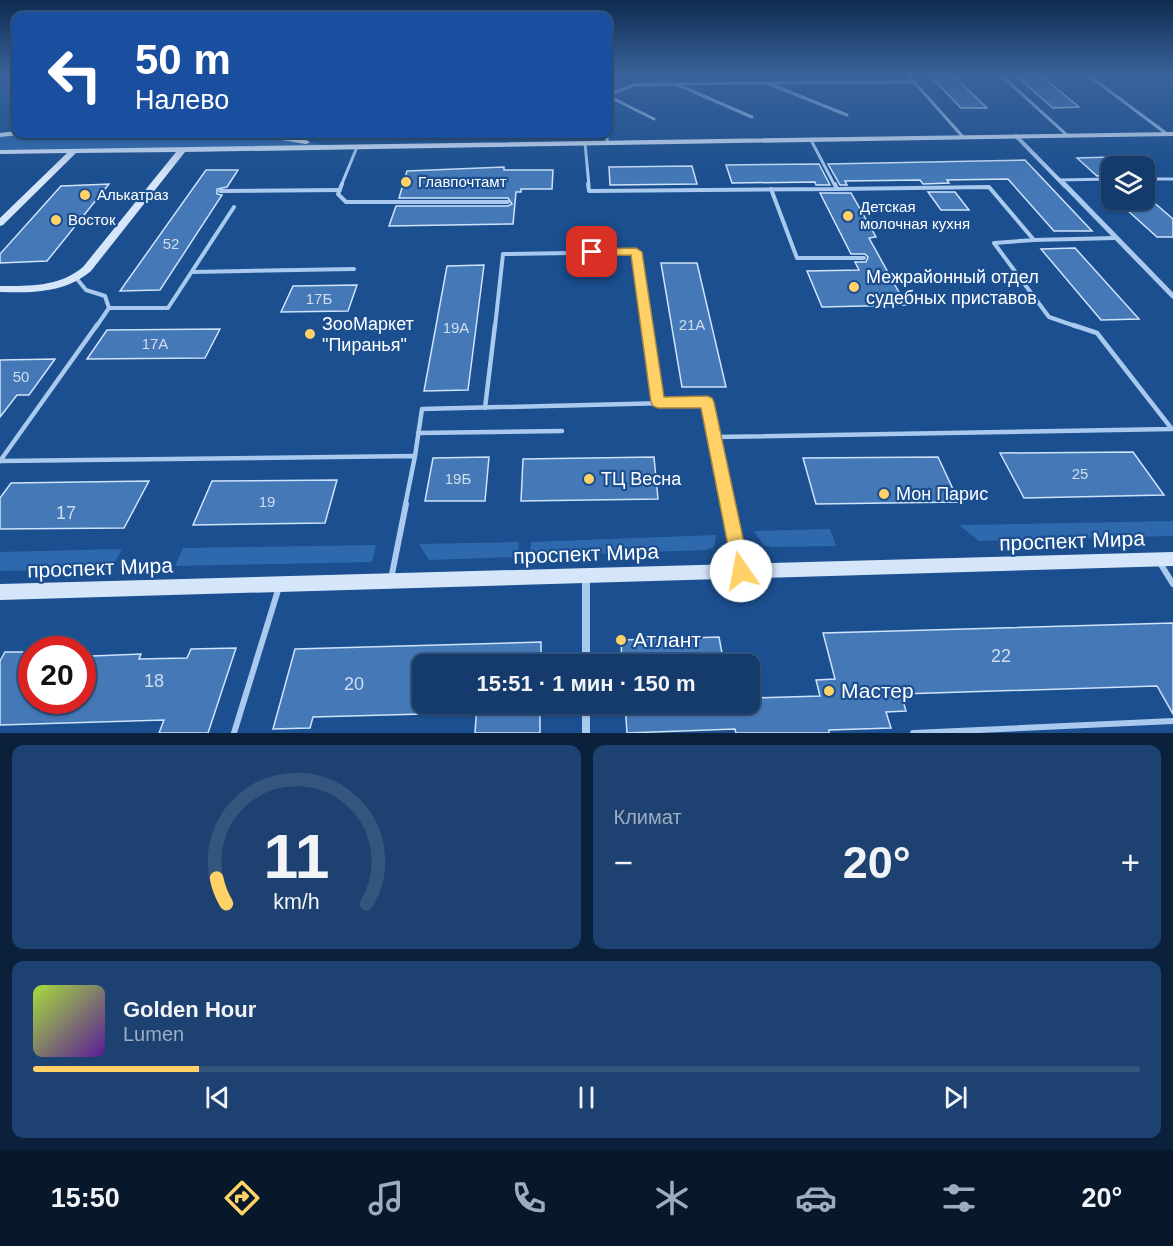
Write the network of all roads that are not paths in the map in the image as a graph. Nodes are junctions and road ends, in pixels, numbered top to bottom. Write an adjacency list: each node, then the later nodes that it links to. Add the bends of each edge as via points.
1 (635, 109): 9 (lane)
2 (734, 109): 8 (lane)
3 (831, 109): 7 (lane)
4 (938, 109): 13 (lane)
5 (1039, 109): 12 (lane)
6 (1136, 109): 10 (lane)
7 (847, 116)
8 (752, 117)
9 (654, 119)
10 (1170, 134): 12 (street)
11 (1016, 136): 12 (street); 13 (street); 26 (street)
12 (1068, 136)
13 (963, 137): 16 (street)
14 (282, 138): 18 (street)
15 (607, 138): 16 (street); 17 (street)
16 (811, 140): 28 (lane)
17 (585, 143): 19 (street); 27 (lane, via 589,191)
18 (337, 147): 19 (street); 20 (street)
19 (357, 147): 29 (lane)
20 (183, 149): 21 (street); 39 (street)
21 (75, 150): 22 (street); 33 (street)
22 (0, 152)
23 (1101, 179): 26 (lane)
24 (1155, 179): 25 (lane)
25 (1173, 179)
26 (1059, 180): 34 (street)
27 (771, 189): 28 (lane); 36 (lane, via 798,258)
28 (837, 189): 35 (lane, via 989,187)
29 (340, 190): 30 (lane); 31 (lane, via 340,198 352,204)
30 (219, 191)
31 (508, 202)
32 (234, 207): 38 (lane)
33 (0, 223)
34 (1116, 238): 35 (lane); 41 (street)
35 (1034, 240): 48 (lane, via 993,243 1049,317 1097,333 1172,429)
36 (864, 258)
37 (354, 269): 38 (lane)
38 (192, 272): 43 (lane, via 168,308)
39 (77, 279): 40 (street, via 57,285); 43 (lane, via 86,290 105,296)
40 (4, 289): 42 (street)
41 (1173, 296)
42 (0, 299)
43 (109, 308): 50 (lane)
44 (658, 402): 45 (lane); 45 (lane, via 636,252 503,254); 48 (lane, via 707,402)
45 (485, 408): 47 (lane, via 422,409)
46 (561, 431): 47 (lane)
47 (418, 433): 49 (lane)
48 (715, 437): 52 (lane)
49 (415, 456): 50 (lane); 54 (lane)
50 (0, 461)
51 (1165, 559): 52 (street, проспект Мира); 56 (lane)
52 (741, 571): 53 (street, проспект Мира)
53 (586, 575): 54 (street, проспект Мира); 58 (street)
54 (391, 581): 55 (street, проспект Мира)
55 (280, 584): 57 (street, проспект Мира); 61 (lane)
56 (1173, 584)
57 (0, 592)
58 (586, 654)
59 (586, 714): 62 (street)
60 (1173, 721): 63 (lane)
61 (234, 733)
62 (586, 733)
63 (913, 733)

